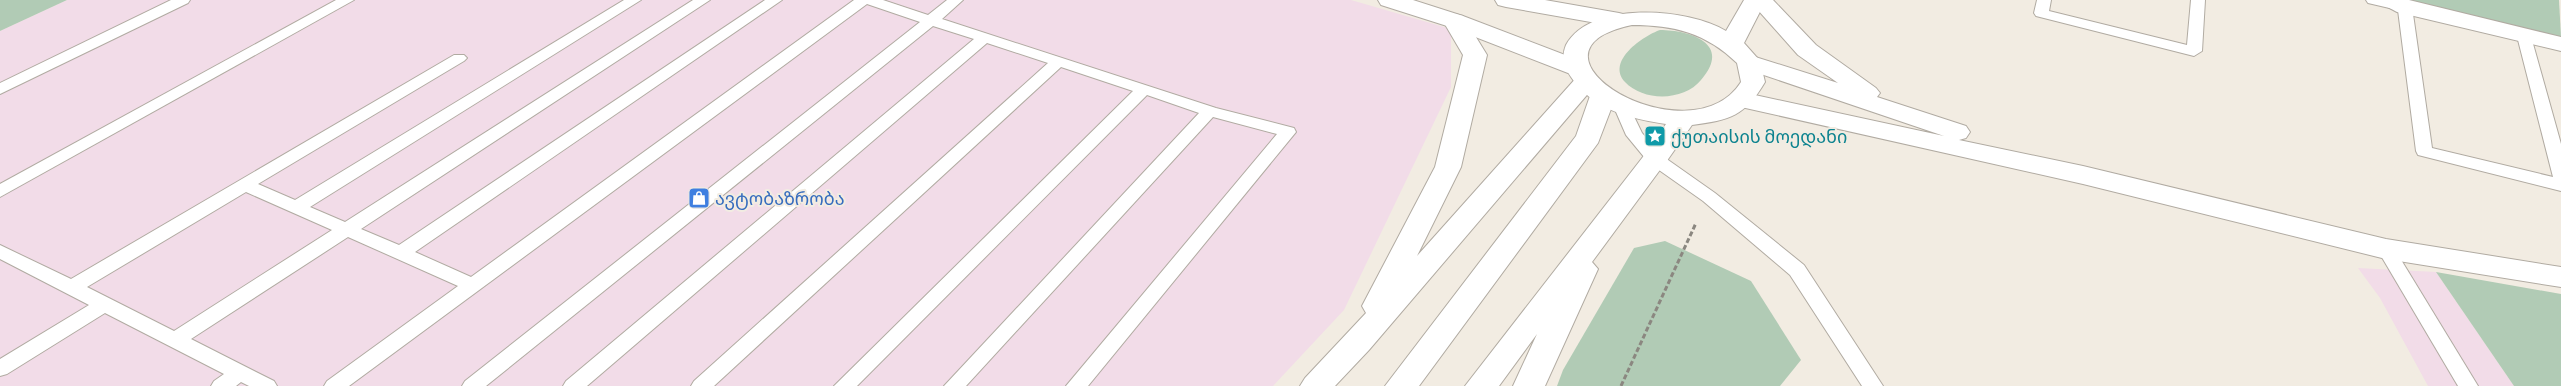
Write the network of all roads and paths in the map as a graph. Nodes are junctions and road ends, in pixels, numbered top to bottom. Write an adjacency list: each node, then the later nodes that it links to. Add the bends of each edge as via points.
1 (183, 0): 29 (lane)
2 (348, 0): 40 (lane)
3 (634, 0): 42 (lane)
4 (703, 0): 44 (lane)
5 (775, 0): 46 (lane)
6 (863, 0): 49 (lane)
7 (868, 0): 18 (lane)
8 (956, 0): 18 (lane)
9 (1389, 0): 20 (main road)
10 (1506, 0): 19 (main road)
11 (1755, 0): 23 (main road)
12 (1760, 0): 32 (main road, via 1808,50)
13 (2044, 0): 14 (lane, via 2041,14 2194,51)
14 (2198, 0)
15 (2373, 0): 16 (lane)
16 (2398, 4): 21 (main road); 39 (lane, via 2424,151)
17 (1655, 9): 19 (main road); 23 (main road, via 1672,19 1716,34)
18 (930, 20): 22 (lane); 59 (lane)
19 (1619, 20): 28 (main road, via 1597,27 1576,47 1575,58)
20 (1455, 21): 28 (main road); 53 (main road, via 1475,55 1448,167)
21 (2525, 36): 24 (main road); 37 (lane)
22 (984, 38): 26 (lane); 60 (lane)
23 (1731, 44): 27 (main road)
24 (2561, 44)
25 (459, 58): 38 (lane)
26 (1058, 62): 30 (lane); 61 (lane)
27 (1749, 62): 31 (main road, via 1753,82); 32 (main road)
28 (1597, 88): 34 (main road, via 1651,114); 35 (lane); 53 (main road); 66 (main road, via 1588,136)
29 (0, 89)
30 (1144, 89): 33 (lane); 62 (lane)
31 (1741, 100): 34 (main road, via 1727,109 1707,115); 36 (main road)
32 (1886, 107): 36 (main road)
33 (1210, 111): 63 (lane); 64 (lane, via 1288,132)
34 (1684, 117): 35 (main road)
35 (1654, 159): 41 (lane); 43 (main road)
36 (2083, 175): 45 (main road)
37 (2561, 177)
38 (245, 185): 42 (lane); 50 (lane)
39 (2561, 185)
40 (0, 191)
41 (1708, 197): 69 (path); 70 (lane, via 1797,270)
42 (297, 207): 44 (lane)
43 (1605, 222): 67 (main road); 68 (main road)
44 (347, 229): 46 (lane); 52 (lane)
45 (2386, 249): 48 (main road); 71 (lane)
46 (401, 253): 49 (lane)
47 (3, 256): 50 (lane)
48 (2561, 277)
49 (473, 285): 58 (lane)
50 (72, 287): 51 (lane)
51 (105, 304): 52 (lane); 54 (lane)
52 (175, 340): 55 (lane)
53 (1358, 342): 65 (main road)
54 (0, 369)
55 (240, 373): 56 (lane); 57 (lane)
56 (221, 386)
57 (267, 386)
58 (334, 386)
59 (472, 386)
60 (573, 386)
61 (701, 386)
62 (844, 386)
63 (954, 386)
64 (1076, 386)
65 (1316, 386)
66 (1401, 386)
67 (1481, 386)
68 (1529, 386)
69 (1621, 386)
70 (1873, 386)
71 (2468, 386)

